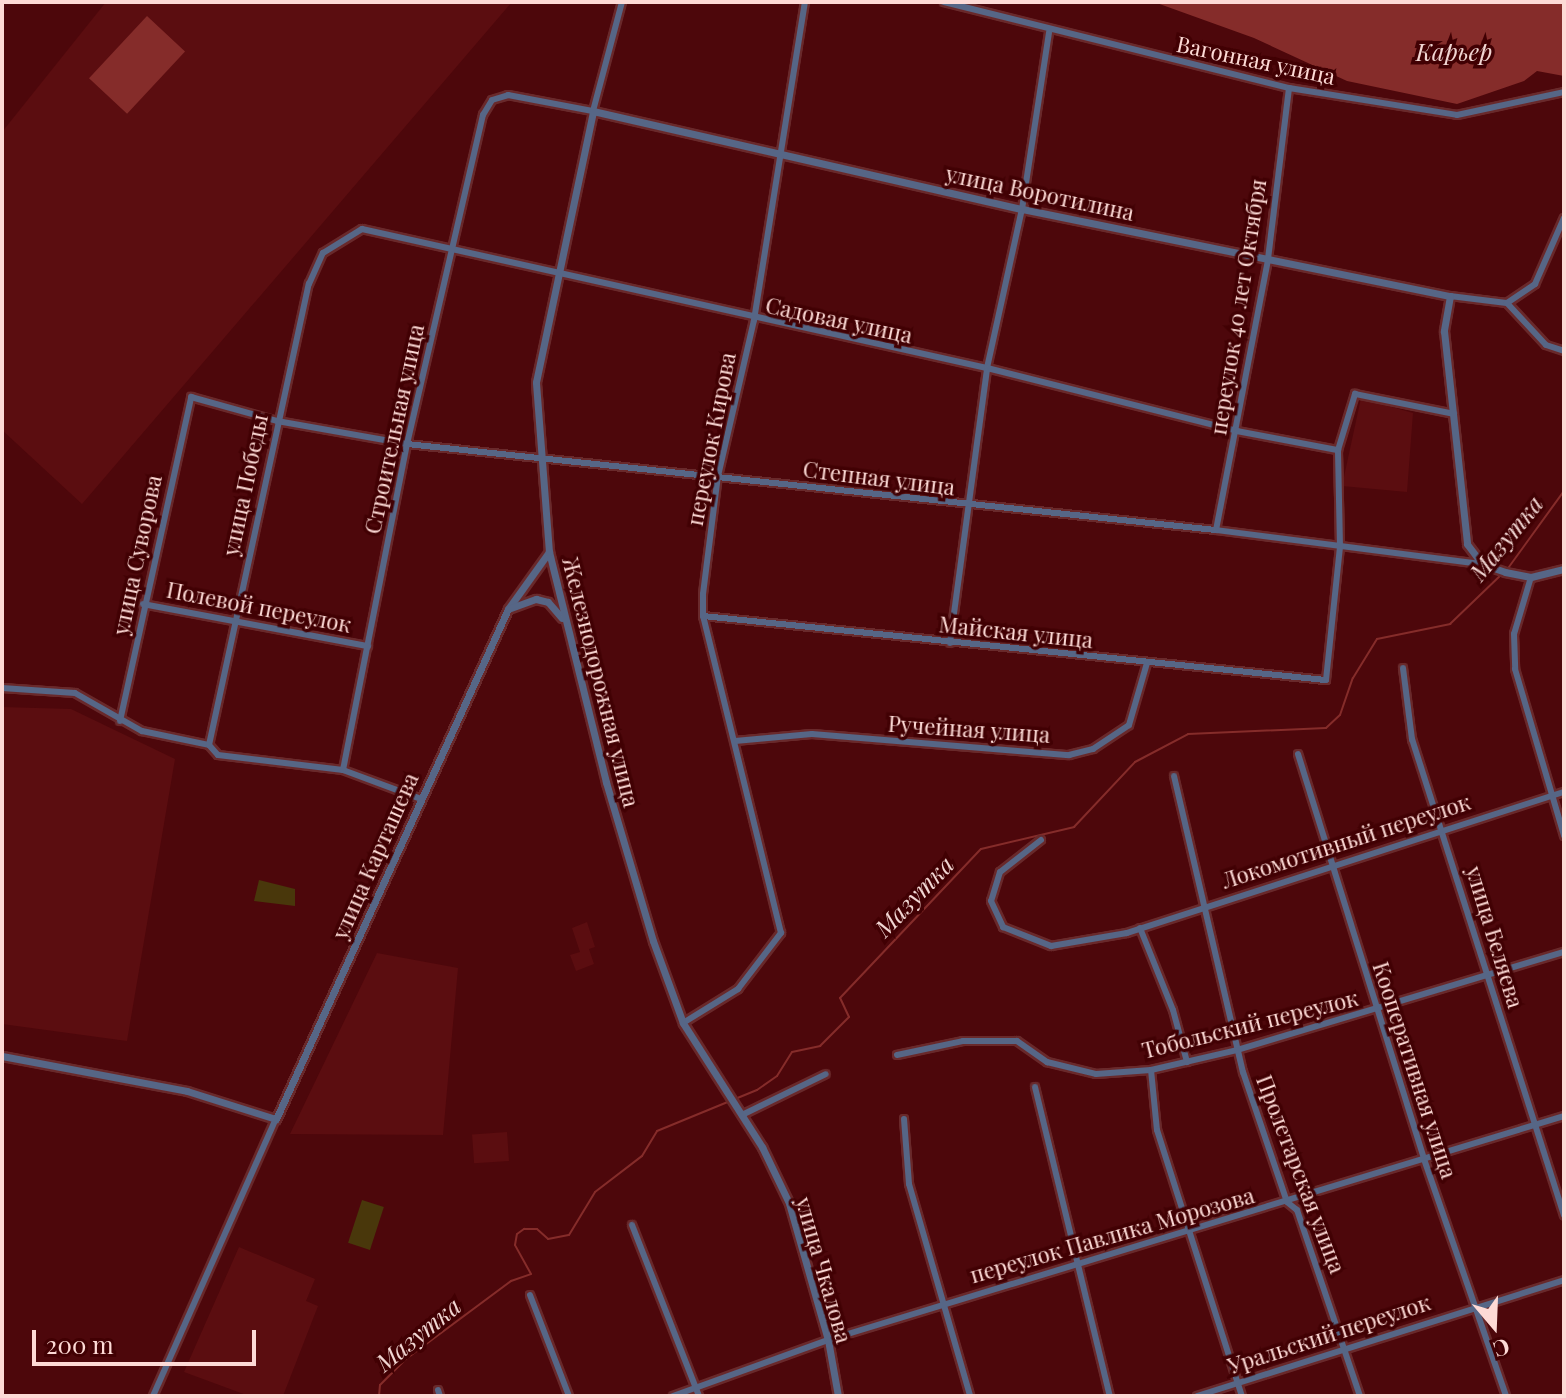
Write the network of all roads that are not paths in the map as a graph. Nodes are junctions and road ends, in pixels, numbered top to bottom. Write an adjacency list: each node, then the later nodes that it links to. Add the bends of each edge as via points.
1 (622, 2): 8 (street, Железнодорожная улица)
2 (805, 2): 9 (street, переулок Кирова)
3 (944, 2): 4 (street, Вагонная улица)
4 (1049, 32): 5 (street, Вагонная улица); 10 (street)
5 (1289, 88): 6 (street, Вагонная улица, via 1457,115); 14 (street, переулок 40 лет Октября)
6 (1564, 92)
7 (492, 100): 8 (street, улица Воротилина, via 508,95); 13 (street, Строительная улица, via 483,115)
8 (593, 111): 9 (street, улица Воротилина); 15 (street, Железнодорожная улица)
9 (780, 154): 10 (street, улица Воротилина); 18 (street, переулок Кирова)
10 (1022, 209): 14 (street, улица Воротилина); 20 (street)
11 (1564, 218): 17 (street, via 1539,277)
12 (336, 241): 13 (street, Садовая улица, via 362,229 376,229); 23 (street, улица Победы, via 315,267)
13 (451, 247): 15 (street, Садовая улица); 25 (street, Строительная улица)
14 (1268, 259): 16 (street, улица Воротилина); 24 (street, переулок 40 лет Октября)
15 (559, 275): 18 (street, Садовая улица); 27 (street, Железнодорожная улица, via 536,382)
16 (1450, 296): 17 (street, улица Воротилина); 22 (street, via 1444,331)
17 (1507, 303): 19 (street, via 1546,345)
18 (754, 320): 20 (street, Садовая улица); 28 (street, переулок Кирова)
19 (1564, 351)
20 (987, 368): 24 (street, Садовая улица); 29 (street)
21 (191, 397): 23 (street, Степная улица); 36 (street, улица Суворова)
22 (1454, 414): 26 (street, via 1355,394); 33 (street, via 1467,544)
23 (277, 421): 25 (street, Степная улица); 40 (street, улица Победы)
24 (1237, 431): 26 (street, Садовая улица); 30 (street, переулок 40 лет Октября)
25 (407, 444): 27 (street, Степная улица); 42 (street, Строительная улица)
26 (1338, 450): 31 (street)
27 (541, 459): 28 (street, Степная улица); 32 (street, Железнодорожная улица)
28 (718, 476): 29 (street, Степная улица); 38 (street, переулок Кирова)
29 (965, 506): 30 (street, Степная улица); 41 (street)
30 (1216, 530): 31 (street, Степная улица)
31 (1340, 547): 33 (street, Степная улица); 43 (street, Майская улица, via 1326,680)
32 (549, 552): 37 (street, улица Карташева); 39 (street, Железнодорожная улица)
33 (1482, 564): 35 (street, Степная улица)
34 (1564, 569): 35 (street, Степная улица)
35 (1531, 577): 53 (street, via 1514,634 1515,669)
36 (143, 604): 40 (street, Полевой переулок); 46 (street, улица Суворова)
37 (508, 609): 39 (street, via 536,599 548,602); 54 (street, улица Карташева)
38 (703, 616): 41 (street, Майская улица); 47 (street, переулок Кирова)
39 (563, 619): 64 (street, Железнодорожная улица, via 653,941)
40 (234, 622): 42 (street, Полевой переулок); 48 (street, улица Победы)
41 (950, 643): 43 (street, Майская улица)
42 (368, 646): 50 (street, Строительная улица)
43 (1147, 663): 47 (street, Ручейная улица, via 1129,725 1093,749 1069,755 812,734)
44 (1403, 668): 55 (street, улица Беляева, via 1412,739)
45 (2, 688): 46 (street, via 75,693)
46 (120, 721): 48 (street, via 159,737)
47 (735, 741): 64 (street, переулок Кирова, via 781,933 738,989)
48 (209, 745): 50 (street, via 230,759)
49 (1298, 754): 58 (street, Кооперативная улица)
50 (343, 770): 54 (street)
51 (1174, 776): 59 (street, Пролетарская улица)
52 (1564, 792): 53 (street, Локомотивный переулок)
53 (1553, 795): 55 (street, Локомотивный переулок); 56 (street)
54 (421, 799): 74 (street, улица Карташева)
55 (1443, 829): 58 (street, Локомотивный переулок); 62 (street, улица Беляева)
56 (1564, 836)
57 (1041, 840): 60 (street, Локомотивный переулок, via 1010,861 992,886 993,912 1003,927 1051,946)
58 (1330, 863): 59 (street, Локомотивный переулок); 63 (street, Кооперативная улица)
59 (1206, 905): 60 (street, Локомотивный переулок); 65 (street, Пролетарская улица)
60 (1140, 928): 68 (street)
61 (1564, 952): 62 (street, Тобольский переулок)
62 (1487, 978): 63 (street, Тобольский переулок); 76 (street, улица Беляева)
63 (1376, 1010): 65 (street, Тобольский переулок); 77 (street, Кооперативная улица)
64 (683, 1023): 72 (street, Железнодорожная улица)
65 (1237, 1050): 68 (street, Тобольский переулок); 78 (street, Пролетарская улица)
66 (897, 1055): 69 (street, Тобольский переулок, via 963,1041 1017,1041 1047,1062 1096,1074)
67 (2, 1056): 74 (street, via 187,1091)
68 (1187, 1062): 69 (street, Тобольский переулок)
69 (1151, 1070): 81 (street, via 1157,1130)
70 (826, 1074): 72 (street)
71 (1035, 1087): 82 (street)
72 (742, 1115): 87 (street, улица Чкалова, via 789,1203)
73 (1564, 1116): 76 (street, переулок Павлика Морозова)
74 (276, 1119): 91 (street, улица Карташева)
75 (904, 1119): 85 (street, via 909,1184)
76 (1537, 1125): 77 (street, переулок Павлика Морозова); 79 (street, улица Беляева)
77 (1424, 1159): 78 (street, переулок Павлика Морозова); 86 (street, Кооперативная улица)
78 (1287, 1202): 81 (street, переулок Павлика Морозова); 88 (street, Пролетарская улица, via 1297,1210)
79 (1564, 1215)
80 (632, 1225): 90 (street)
81 (1186, 1234): 82 (street, переулок Павлика Морозова); 89 (street)
82 (1081, 1263): 85 (street, переулок Павлика Морозова); 97 (street)
83 (1564, 1280): 86 (street, Уральский переулок)
84 (530, 1295): 92 (street)
85 (941, 1304): 87 (street, переулок Павлика Морозова); 96 (street)
86 (1476, 1305): 88 (street, Уральский переулок); 101 (street, Кооперативная улица)
87 (828, 1340): 90 (street, переулок Павлика Морозова); 95 (street, улица Чкалова)
88 (1346, 1349): 89 (street, Уральский переулок); 100 (street, Пролетарская улица)
89 (1238, 1381): 98 (street, Уральский переулок); 99 (street)
90 (696, 1386): 93 (street, переулок Павлика Морозова); 94 (street)
91 (153, 1396)
92 (569, 1396)
93 (673, 1396)
94 (699, 1396)
95 (838, 1396)
96 (970, 1396)
97 (1110, 1396)
98 (1197, 1396)
99 (1242, 1396)
100 (1360, 1396)
101 (1506, 1396)

